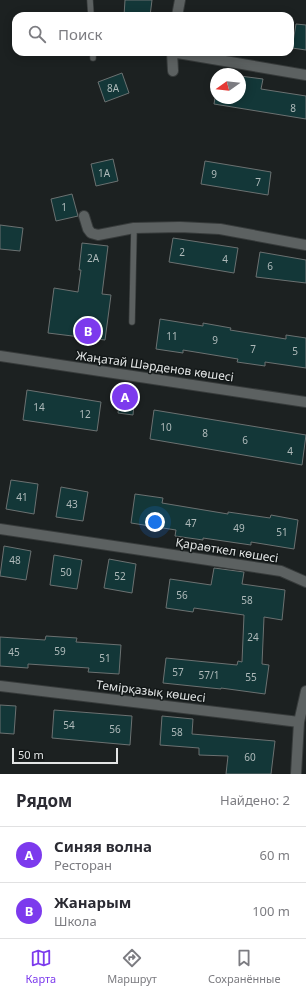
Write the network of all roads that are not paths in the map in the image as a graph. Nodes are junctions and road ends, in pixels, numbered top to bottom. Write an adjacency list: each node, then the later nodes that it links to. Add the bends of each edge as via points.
1 (90, 0): 3 (lane)
2 (180, 0): 4 (street)
3 (91, 12)
4 (178, 12)
5 (172, 56): 7 (street)
6 (195, 56): 8 (street)
7 (172, 71)
8 (306, 75)
9 (84, 216): 10 (street, via 88,229 98,235)
10 (134, 228): 11 (street, via 220,229); 12 (lane)
11 (306, 244)
12 (132, 322)
13 (0, 356): 14 (street, Жаңатай Шәрденов көшесі)
14 (306, 402)
15 (0, 529): 16 (street, Қараөткел көшесі, via 281,571)
16 (306, 582)
17 (0, 686): 19 (street, Темірқазық көшесі)
18 (306, 691): 19 (street)
19 (299, 722): 20 (street)
20 (296, 774)

